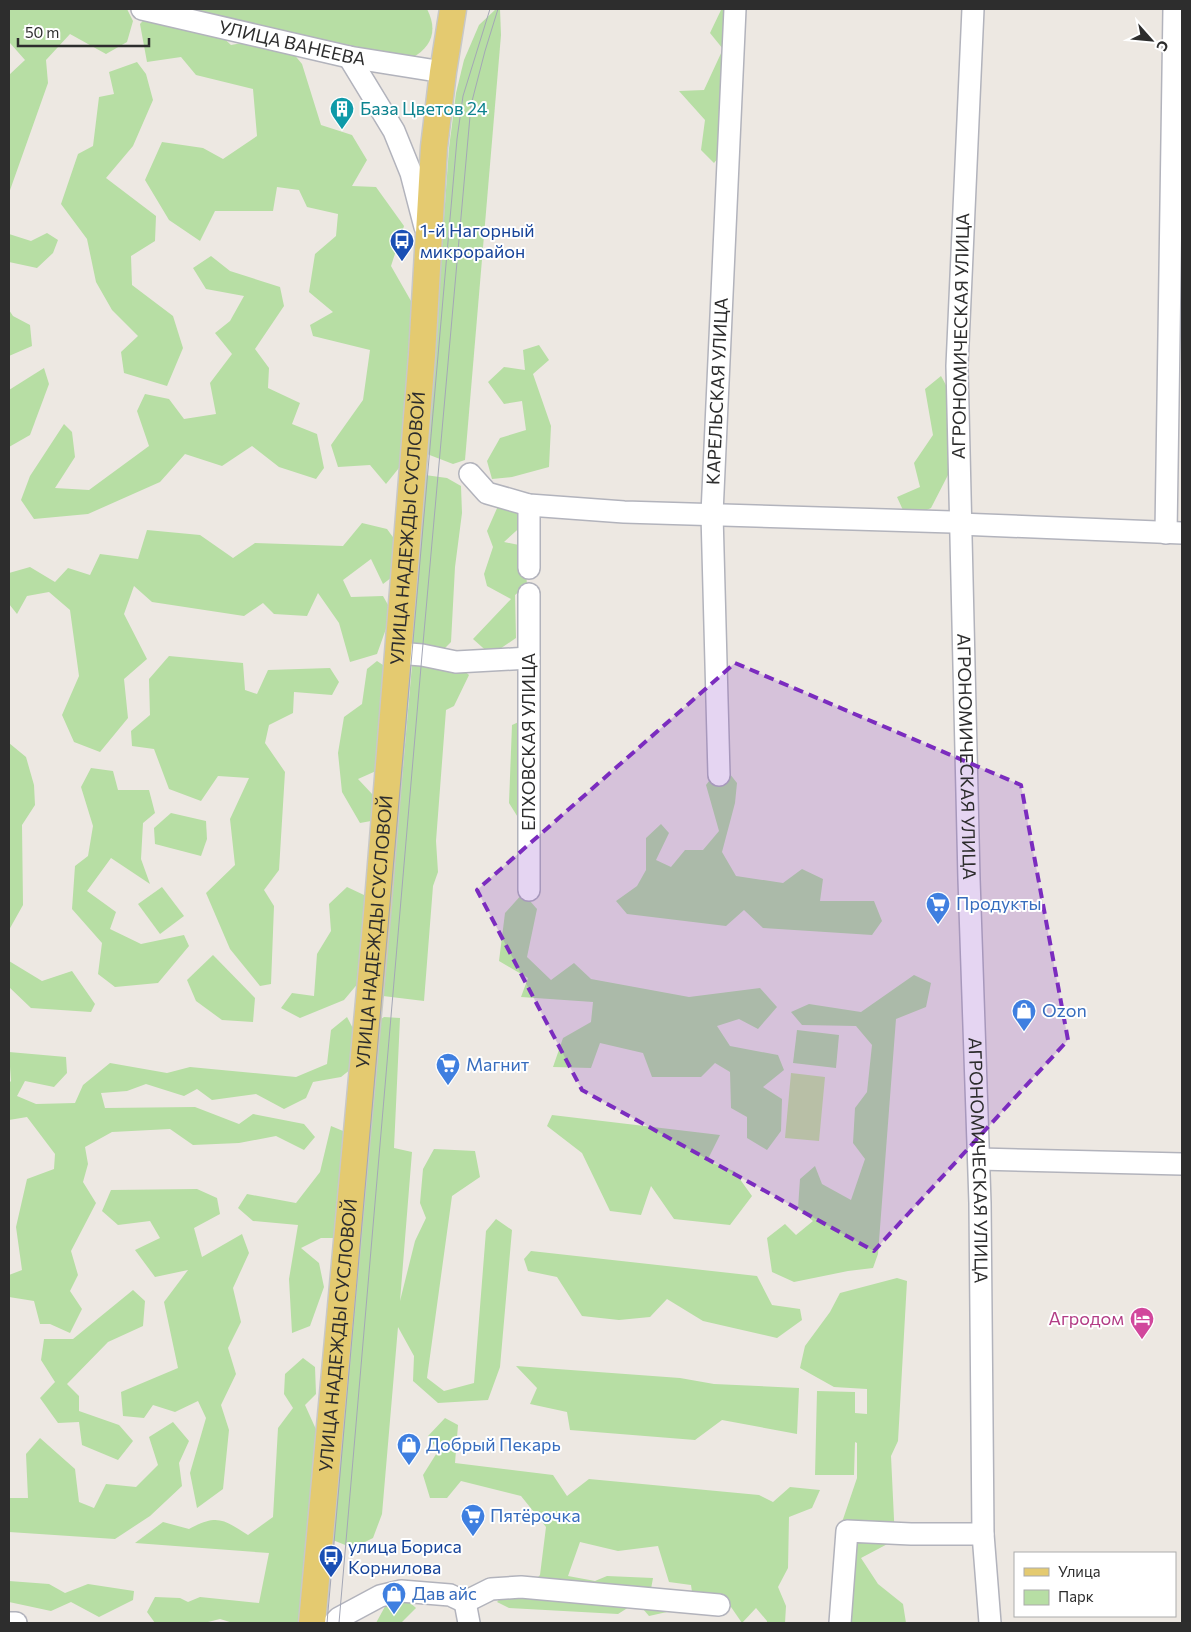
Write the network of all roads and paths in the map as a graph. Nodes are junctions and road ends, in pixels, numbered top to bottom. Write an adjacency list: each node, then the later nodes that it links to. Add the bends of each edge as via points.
1 (142, 9): 6 (street, УЛИЦА ВАНЕЕВА)
2 (453, 9): 7 (main road, УЛИЦА НАДЕЖДЫ СУСЛОВОЙ)
3 (735, 9): 11 (street, КАРЕЛЬСКАЯ УЛИЦА)
4 (973, 9): 12 (street, АГРОНОМИЧЕСКАЯ УЛИЦА, via 957,366)
5 (1174, 9): 13 (street)
6 (350, 57): 7 (street, УЛИЦА ВАНЕЕВА); 8 (street, УЛИЦА НАДЕЖДЫ СУСЛОВОЙ, via 394,132 411,173)
7 (443, 72): 8 (main road, УЛИЦА НАДЕЖДЫ СУСЛОВОЙ)
8 (428, 240): 16 (main road, УЛИЦА НАДЕЖДЫ СУСЛОВОЙ, via 422,355)
9 (470, 474): 10 (street, via 487,493)
10 (529, 505): 11 (street); 14 (street)
11 (712, 514): 12 (street); 18 (street, КАРЕЛЬСКАЯ УЛИЦА)
12 (959, 524): 13 (street); 20 (street, АГРОНОМИЧЕСКАЯ УЛИЦА)
13 (1174, 533)
14 (530, 568)
15 (529, 594): 17 (street, ЕЛХОВСКАЯ УЛИЦА)
16 (397, 653): 17 (street, via 456,662); 27 (main road, УЛИЦА НАДЕЖДЫ СУСЛОВОЙ)
17 (529, 658): 19 (street, ЕЛХОВСКАЯ УЛИЦА)
18 (719, 775)
19 (529, 890)
20 (979, 1159): 21 (street); 22 (street, АГРОНОМИЧЕСКАЯ УЛИЦА)
21 (1182, 1164)
22 (983, 1534): 30 (street, via 847,1531); 31 (street, АГРОНОМИЧЕСКАЯ УЛИЦА)
23 (465, 1602): 24 (street, via 492,1589 521,1587); 28 (street, via 450,1595 401,1591 380,1596); 29 (street)
24 (719, 1605)
25 (9, 1623): 26 (street)
26 (16, 1623)
27 (312, 1623)
28 (334, 1623)
29 (469, 1623)
30 (840, 1623)
31 (990, 1623)

